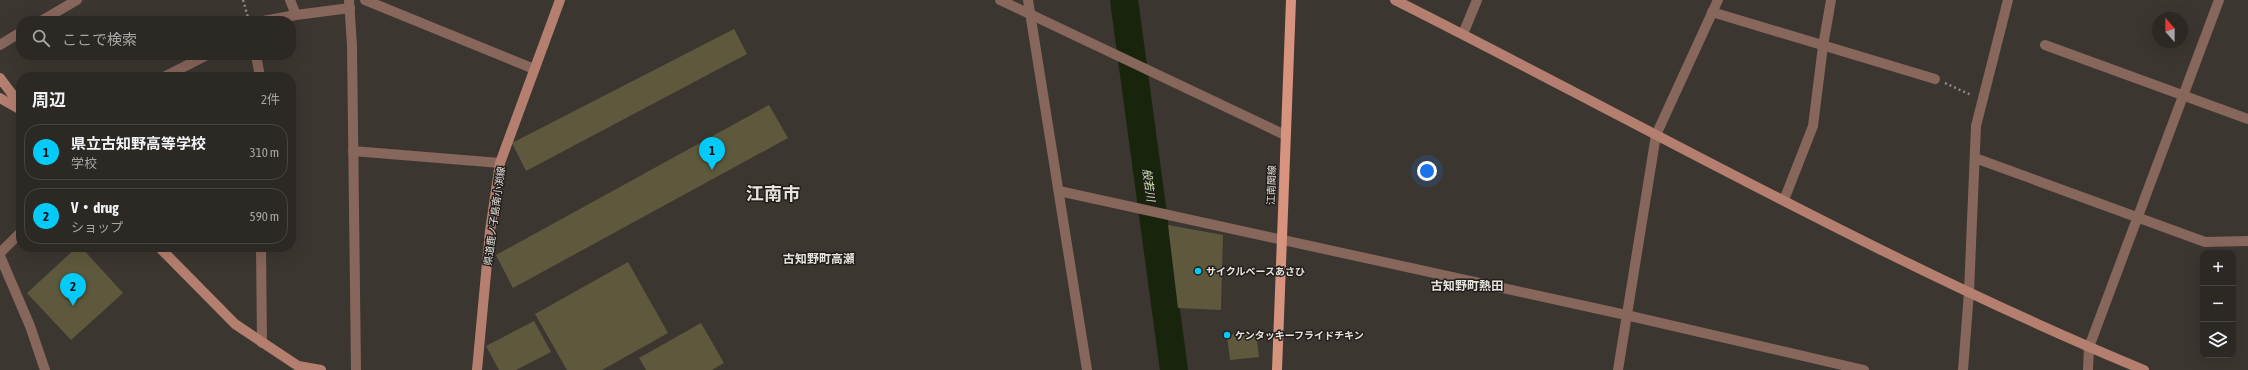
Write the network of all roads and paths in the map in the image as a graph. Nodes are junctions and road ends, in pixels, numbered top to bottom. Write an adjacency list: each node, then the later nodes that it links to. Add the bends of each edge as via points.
1 (77, 0): 19 (street)
2 (243, 0): 20 (path)
3 (290, 0): 17 (street)
4 (365, 0): 29 (street)
5 (560, 0): 29 (street, 県道鹿ノ子島南小渕線)
6 (1000, 0): 18 (street)
7 (1028, 0): 18 (street)
8 (1291, 0): 40 (main road, 江南関線)
9 (1395, 0): 22 (street)
10 (1477, 0): 22 (street)
11 (1718, 0): 16 (street)
12 (1831, 0): 26 (street)
13 (2008, 0): 37 (street)
14 (2218, 0): 34 (street)
15 (349, 4): 17 (street); 42 (street)
16 (1712, 12): 26 (street); 41 (street)
17 (296, 15): 21 (street)
18 (1030, 15): 40 (street); 45 (street)
19 (50, 16)
20 (248, 16)
21 (290, 16)
22 (1463, 34): 41 (street)
23 (16, 35): 24 (street)
24 (0, 44)
25 (2045, 45): 34 (street)
26 (1823, 46): 33 (street); 46 (street, via 1813,126)
27 (197, 60): 30 (street)
28 (257, 60): 31 (street)
29 (534, 69): 44 (street, 県道鹿ノ子島南小渕線)
30 (174, 72)
31 (259, 72)
32 (0, 78): 36 (street)
33 (1935, 79): 37 (path)
34 (2182, 96): 39 (street); 47 (street)
35 (0, 98): 38 (street)
36 (16, 99)
37 (1983, 99): 43 (street, via 1976,126)
38 (16, 107)
39 (2248, 119)
40 (1285, 135): 49 (main road, 江南関線)
41 (1656, 135): 46 (street); 56 (street)
42 (353, 151): 44 (street); 63 (street)
43 (1975, 158): 47 (street); 55 (street)
44 (500, 163): 64 (street, 県道鹿ノ子島南小渕線, via 490,232)
45 (1059, 190): 49 (street); 65 (street)
46 (1784, 200): 55 (street)
47 (2137, 216): 50 (street, via 2205,242); 58 (street)
48 (16, 237): 53 (street)
49 (1282, 239): 56 (street); 66 (main road, 江南関線)
50 (2248, 241)
51 (164, 252): 57 (street, via 214,306)
52 (261, 252): 57 (street)
53 (0, 253)
54 (0, 256): 60 (street, via 30,326)
55 (1969, 292): 58 (street); 69 (street)
56 (1626, 315): 67 (street); 68 (street)
57 (262, 343): 59 (street)
58 (2089, 347): 70 (street); 71 (street)
59 (298, 366): 61 (street); 62 (street)
60 (45, 370)
61 (287, 370)
62 (321, 370)
63 (356, 370)
64 (477, 370)
65 (1087, 370)
66 (1277, 370)
67 (1618, 370)
68 (1864, 370)
69 (1963, 370)
70 (2088, 370)
71 (2144, 370)

